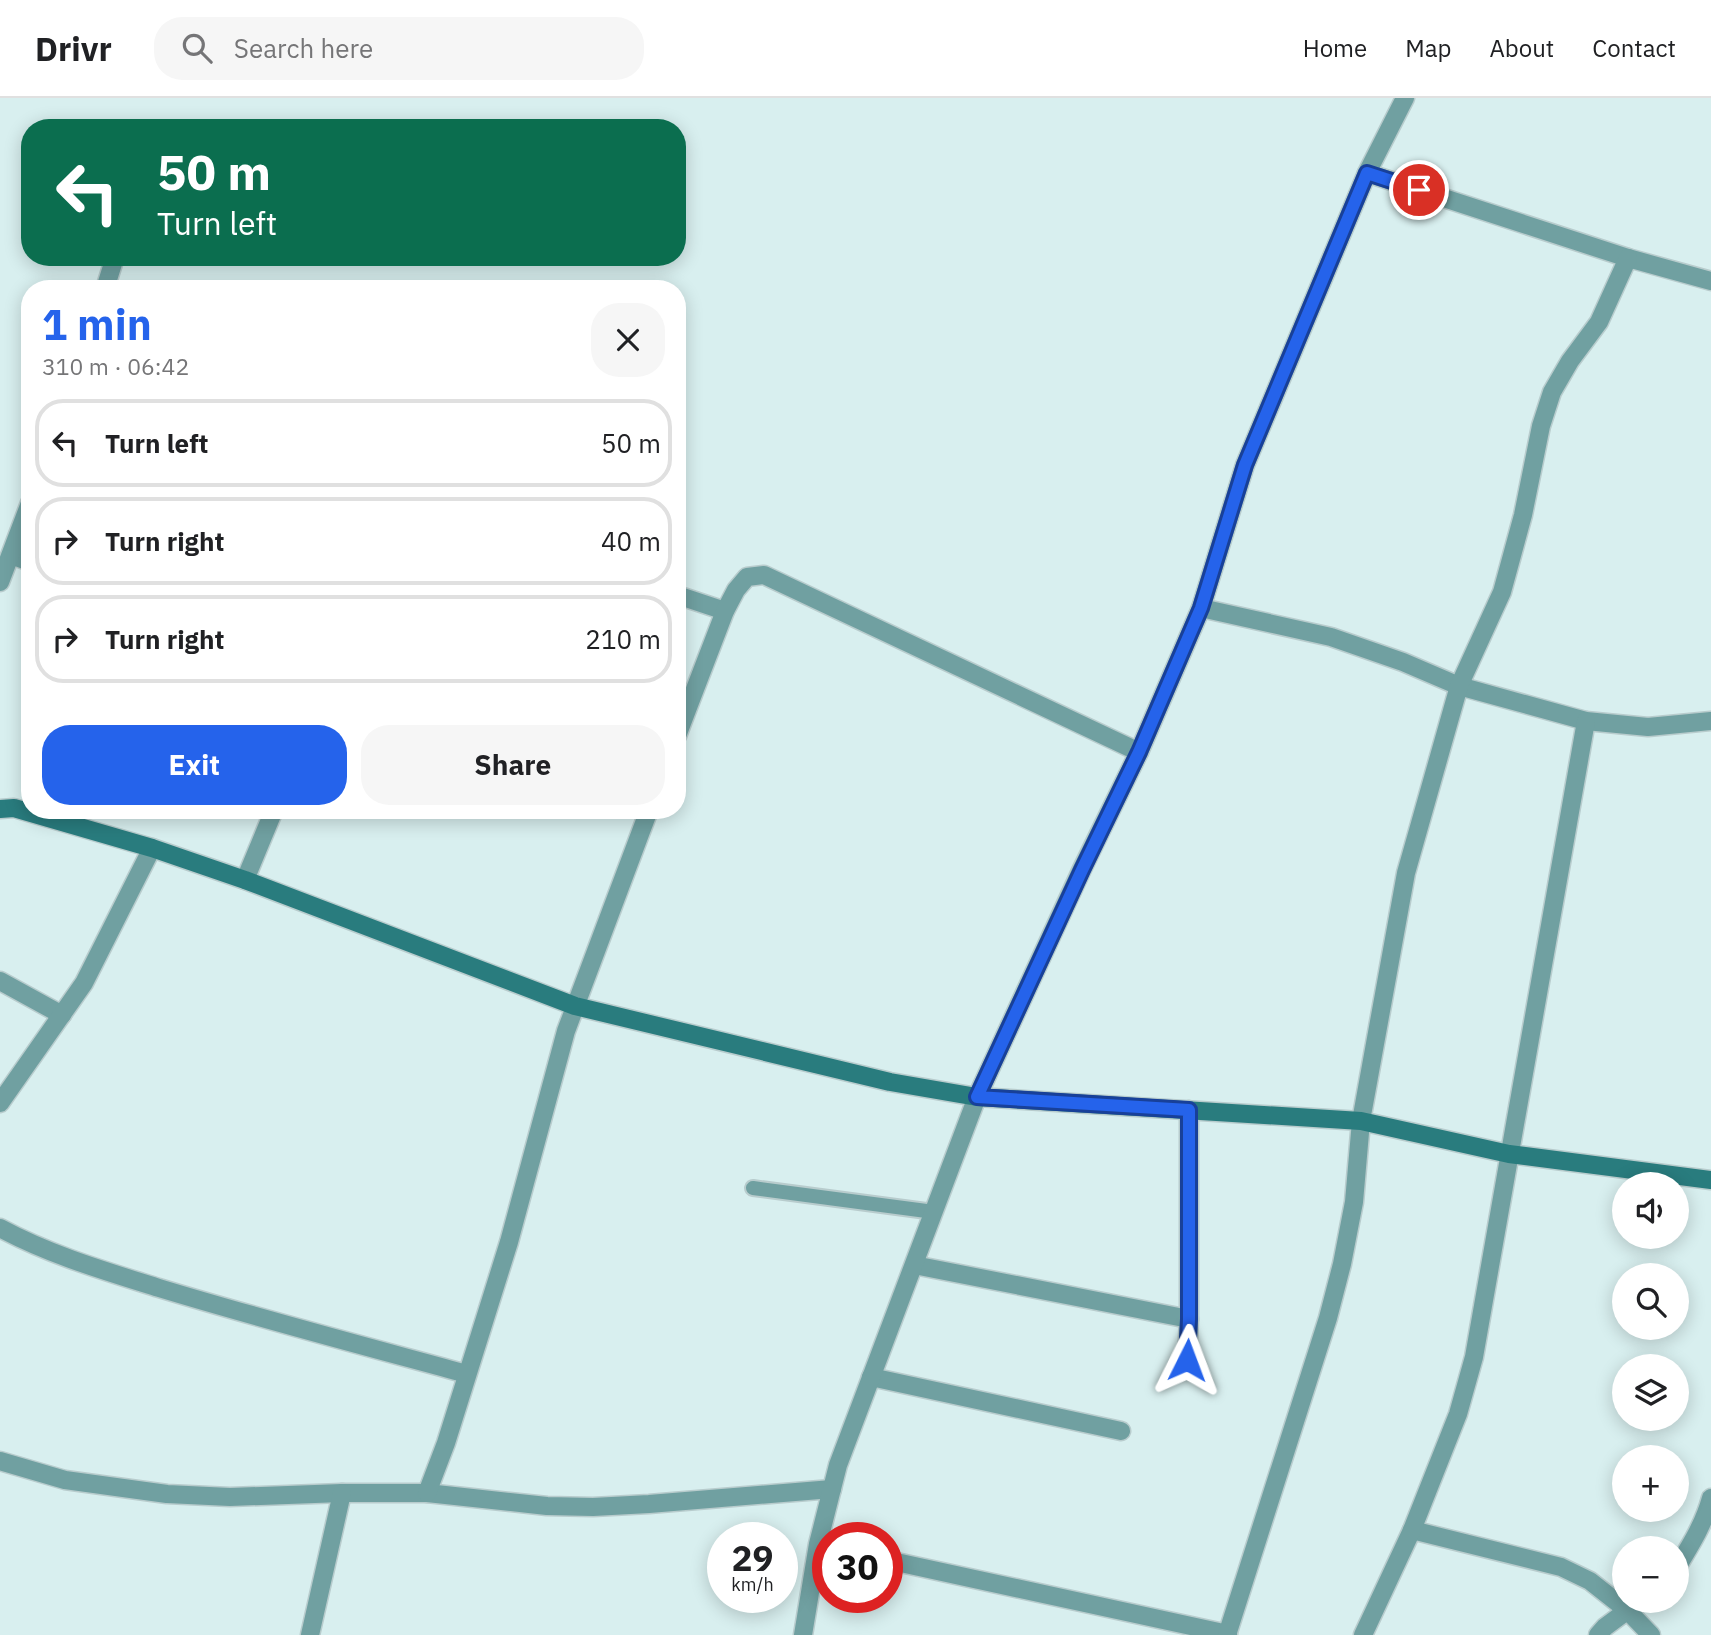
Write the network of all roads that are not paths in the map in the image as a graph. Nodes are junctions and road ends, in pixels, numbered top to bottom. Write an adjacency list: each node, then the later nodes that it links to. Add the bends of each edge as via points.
1 (1405, 98): 2 (street)
2 (1367, 173): 3 (street); 10 (street, via 1245,465)
3 (1628, 258): 4 (street); 12 (street, via 1599,322 1552,392 1502,592)
4 (1711, 281)
5 (21, 528): 6 (street)
6 (11, 555): 7 (street); 8 (street)
7 (21, 559)
8 (0, 582)
9 (686, 598): 11 (street)
10 (1201, 608): 12 (street, via 1331,637); 16 (street)
11 (725, 611): 13 (street); 16 (street, via 747,577 764,575)
12 (1459, 686): 15 (street); 30 (street, via 1406,873)
13 (686, 713)
14 (1711, 720): 15 (street, via 1648,727)
15 (1586, 721): 31 (street)
16 (1139, 752): 27 (street)
17 (0, 809): 18 (street)
18 (21, 810)
19 (52, 819): 22 (street)
20 (270, 819): 23 (street)
21 (646, 819): 25 (street)
22 (152, 848): 23 (street); 26 (street, via 84,983)
23 (246, 880): 25 (street)
24 (0, 981): 26 (street)
25 (575, 1006): 27 (street, via 890,1082); 39 (street)
26 (62, 1015): 28 (street)
27 (977, 1097): 29 (street); 34 (street)
28 (0, 1103)
29 (1189, 1110): 30 (street); 37 (street)
30 (1361, 1121): 31 (street); 57 (street, via 1354,1202 1328,1318)
31 (1509, 1154): 32 (street); 48 (street, via 1474,1357 1458,1415)
32 (1711, 1180)
33 (753, 1188): 34 (lane)
34 (934, 1212): 36 (street)
35 (0, 1228): 39 (street, via 76,1262)
36 (914, 1265): 37 (street); 40 (street)
37 (1189, 1319): 38 (street)
38 (1187, 1360)
39 (467, 1374): 45 (street)
40 (871, 1377): 41 (street); 43 (street)
41 (1121, 1431)
42 (0, 1461): 44 (street, via 65,1480 167,1493 230,1497)
43 (832, 1489): 45 (street, via 593,1507); 47 (street)
44 (342, 1493): 45 (street); 55 (street)
45 (427, 1493)
46 (1711, 1499): 49 (street)
47 (827, 1522)
48 (1412, 1530): 52 (street, via 1561,1567); 58 (street)
49 (1689, 1548)
50 (903, 1564): 57 (street)
51 (812, 1594): 56 (street)
52 (1612, 1594)
53 (1624, 1613): 59 (street)
54 (1638, 1613): 60 (street)
55 (310, 1635)
56 (803, 1635)
57 (1227, 1635)
58 (1363, 1635)
59 (1598, 1635)
60 (1651, 1635)

